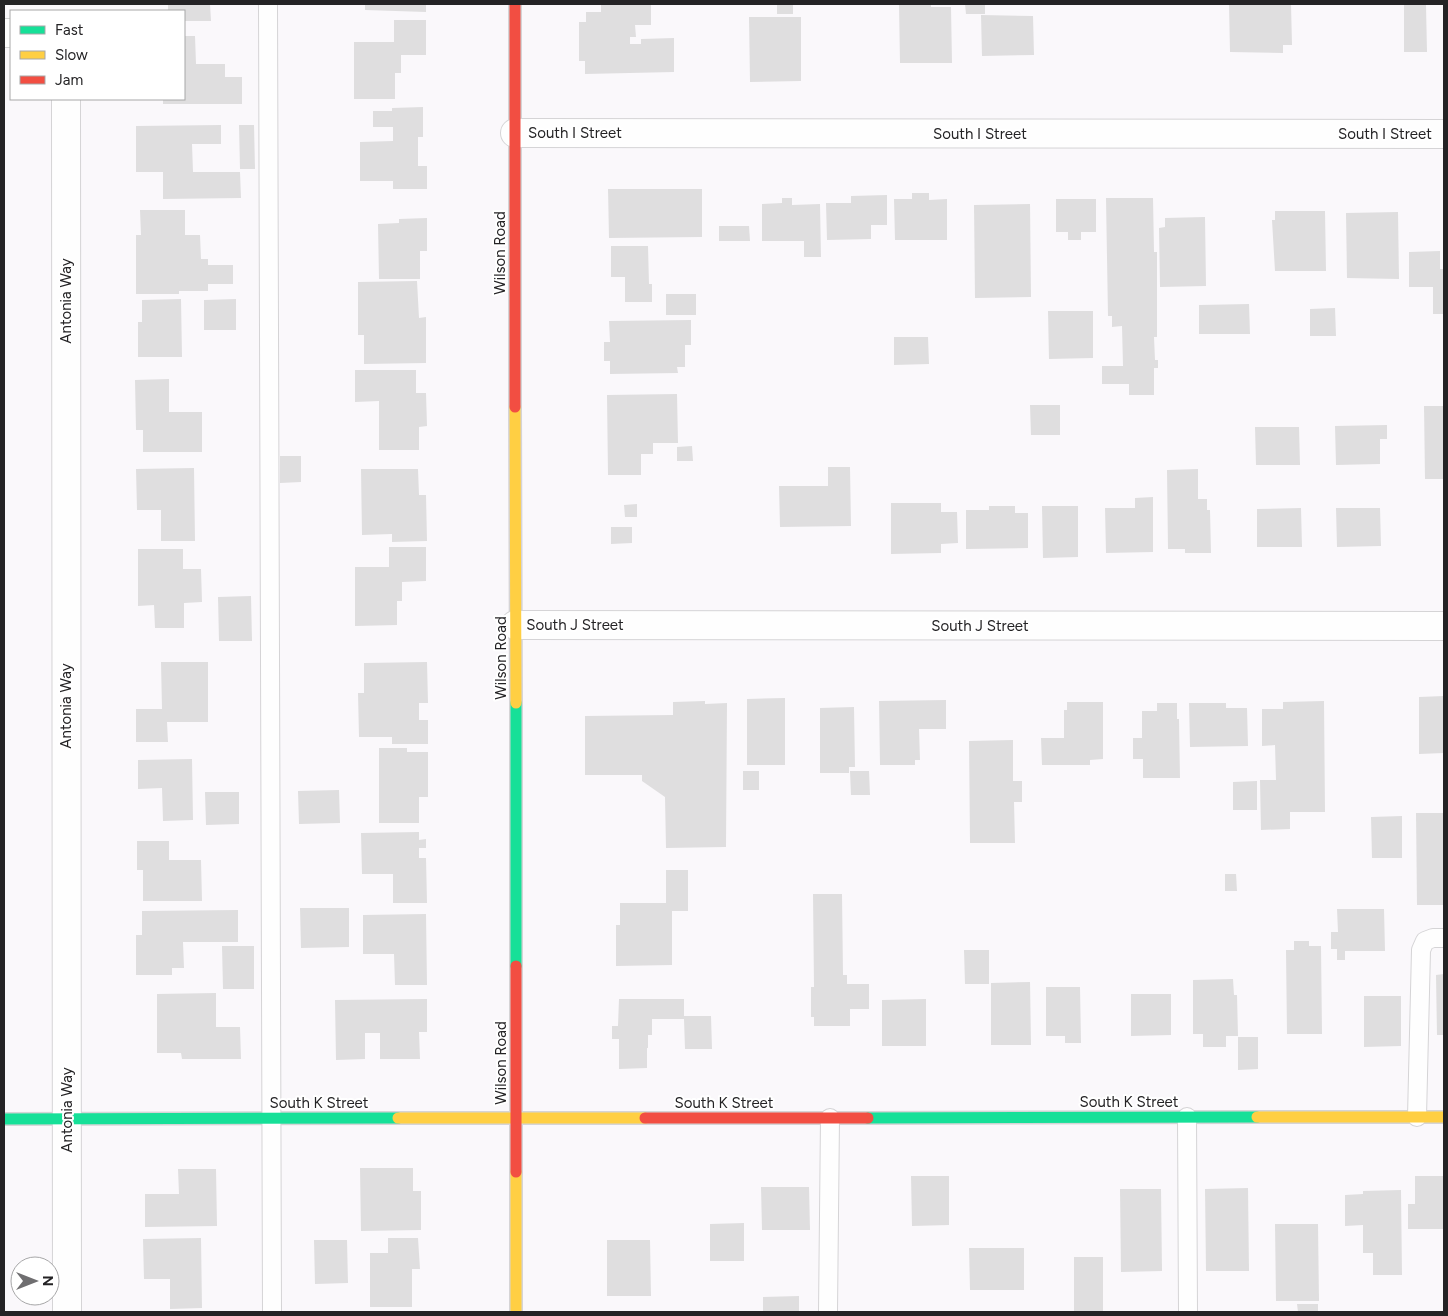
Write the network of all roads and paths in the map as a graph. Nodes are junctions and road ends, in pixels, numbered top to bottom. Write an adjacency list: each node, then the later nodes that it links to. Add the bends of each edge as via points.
1 (268, 4): 13 (lane)
2 (515, 4): 4 (street, Wilson Road)
3 (66, 100): 12 (street, Antonia Way)
4 (515, 134): 5 (street, South I Street); 6 (street, Wilson Road)
5 (1444, 134)
6 (516, 625): 7 (street, South J Street); 14 (street, Wilson Road)
7 (1444, 626)
8 (1444, 938): 10 (lane, via 1424,941 1421,950)
9 (1188, 1117): 10 (street, South K Street); 15 (street, South K Street); 21 (lane)
10 (1417, 1117): 11 (street, South K Street)
11 (1444, 1117)
12 (67, 1118): 13 (street, South K Street); 16 (street, South K Street); 17 (street, Antonia Way)
13 (272, 1118): 14 (street, South K Street); 18 (lane)
14 (516, 1118): 15 (street, South K Street); 19 (street, Wilson Road)
15 (830, 1118): 20 (lane)
16 (4, 1119)
17 (67, 1312)
18 (272, 1312)
19 (516, 1312)
20 (828, 1312)
21 (1188, 1312)

